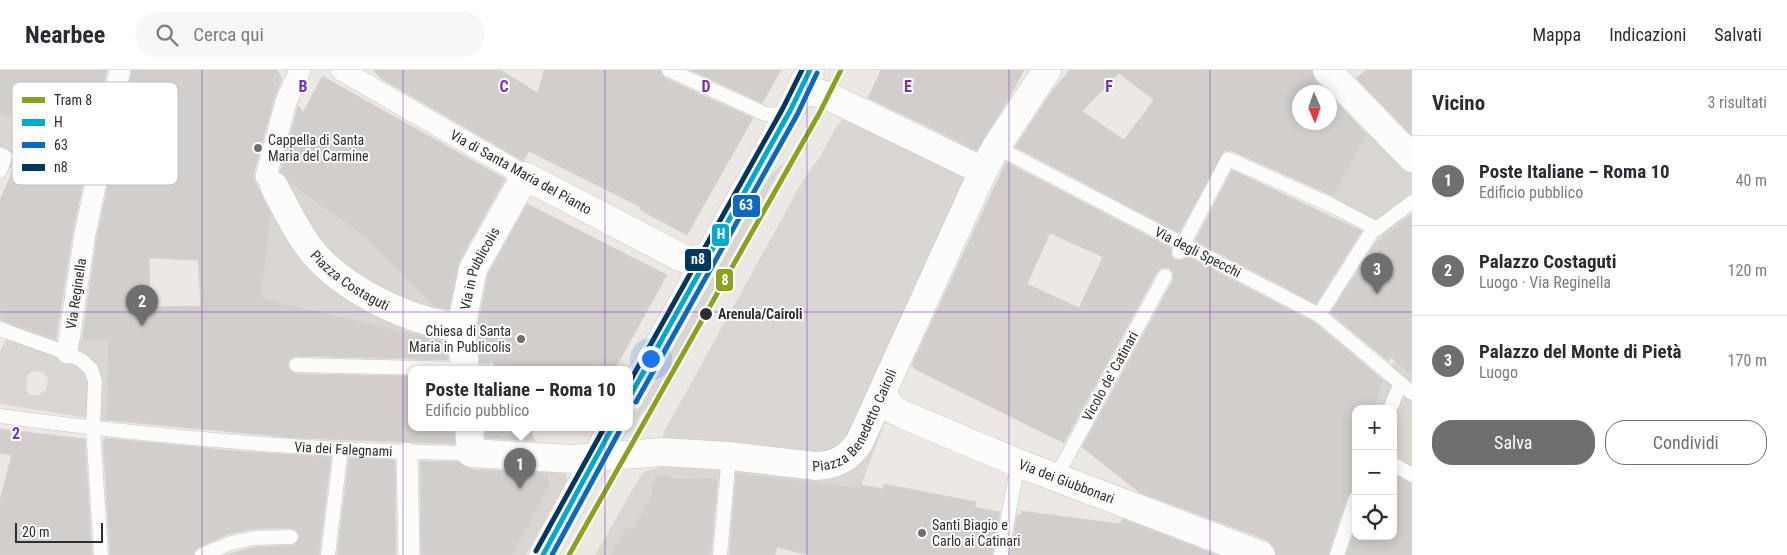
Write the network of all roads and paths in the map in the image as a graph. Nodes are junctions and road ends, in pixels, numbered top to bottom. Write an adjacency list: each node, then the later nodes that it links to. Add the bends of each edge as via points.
1 (300, 70): 15 (street, via 286,102 266,176)
2 (340, 70): 13 (street, Via di Santa Maria del Pianto)
3 (670, 70): 7 (lane, via 766,114 781,115)
4 (810, 70): 7 (street)
5 (1048, 70): 8 (street, Piazza Benedetto Cairoli)
6 (1336, 72): 10 (street)
7 (794, 104): 12 (street, via 811,91 828,96); 19 (street)
8 (996, 147): 12 (street, Piazza Benedetto Cairoli); 18 (lane, Via degli Specchi)
9 (0, 154): 11 (lane, via 5,157)
10 (1412, 158)
11 (0, 171)
12 (983, 171): 31 (street, Piazza Benedetto Cairoli)
13 (524, 176): 19 (street, Via di Santa Maria del Pianto, via 682,258); 22 (street, Via in Publicolis, via 473,269)
14 (95, 185): 24 (street, Via Reginella)
15 (274, 186): 22 (street, Piazza Costaguti, via 306,243 331,271 385,304 441,326)
16 (1412, 202): 17 (lane)
17 (1376, 229): 18 (lane, via 1228,159); 21 (lane)
18 (1181, 248): 21 (lane, Via degli Specchi)
19 (706, 257): 29 (street)
20 (1165, 276): 44 (lane, Vicolo de' Catinari)
21 (1319, 315): 28 (lane, Via degli Specchi)
22 (461, 328): 26 (street, Via in Publicolis)
23 (4, 331): 24 (lane)
24 (67, 353): 34 (lane, via 91,369 95,381)
25 (296, 365): 27 (lane)
26 (464, 366)
27 (408, 368)
28 (1400, 385): 30 (lane, Via degli Specchi); 32 (lane)
29 (633, 391)
30 (1412, 393)
31 (882, 395): 39 (street, Piazza Benedetto Cairoli, via 859,443 846,459 839,462 816,466); 41 (street, Via dei Giubbonari, via 894,410 904,416)
32 (1392, 405)
33 (0, 416): 34 (lane, Via dei Falegnami)
34 (92, 428): 37 (lane, Via dei Falegnami); 48 (lane)
35 (610, 431): 40 (street)
36 (470, 440): 38 (lane, Via dei Falegnami); 40 (street, Via dei Falegnami, via 572,459)
37 (341, 449): 38 (lane, Via dei Falegnami); 50 (lane)
38 (407, 453): 51 (street)
39 (729, 456): 40 (street, Piazza Benedetto Cairoli, via 662,452); 53 (lane)
40 (596, 458): 52 (street)
41 (1018, 463): 44 (street, Via dei Giubbonari); 54 (lane)
42 (1397, 466): 43 (lane)
43 (1412, 475)
44 (1056, 477): 47 (street, Via dei Giubbonari)
45 (1352, 510): 55 (lane)
46 (291, 538): 49 (lane, via 254,538)
47 (1251, 554)
48 (101, 555)
49 (202, 555)
50 (328, 555)
51 (409, 555)
52 (543, 555)
53 (720, 555)
54 (1001, 555)
55 (1337, 555)

